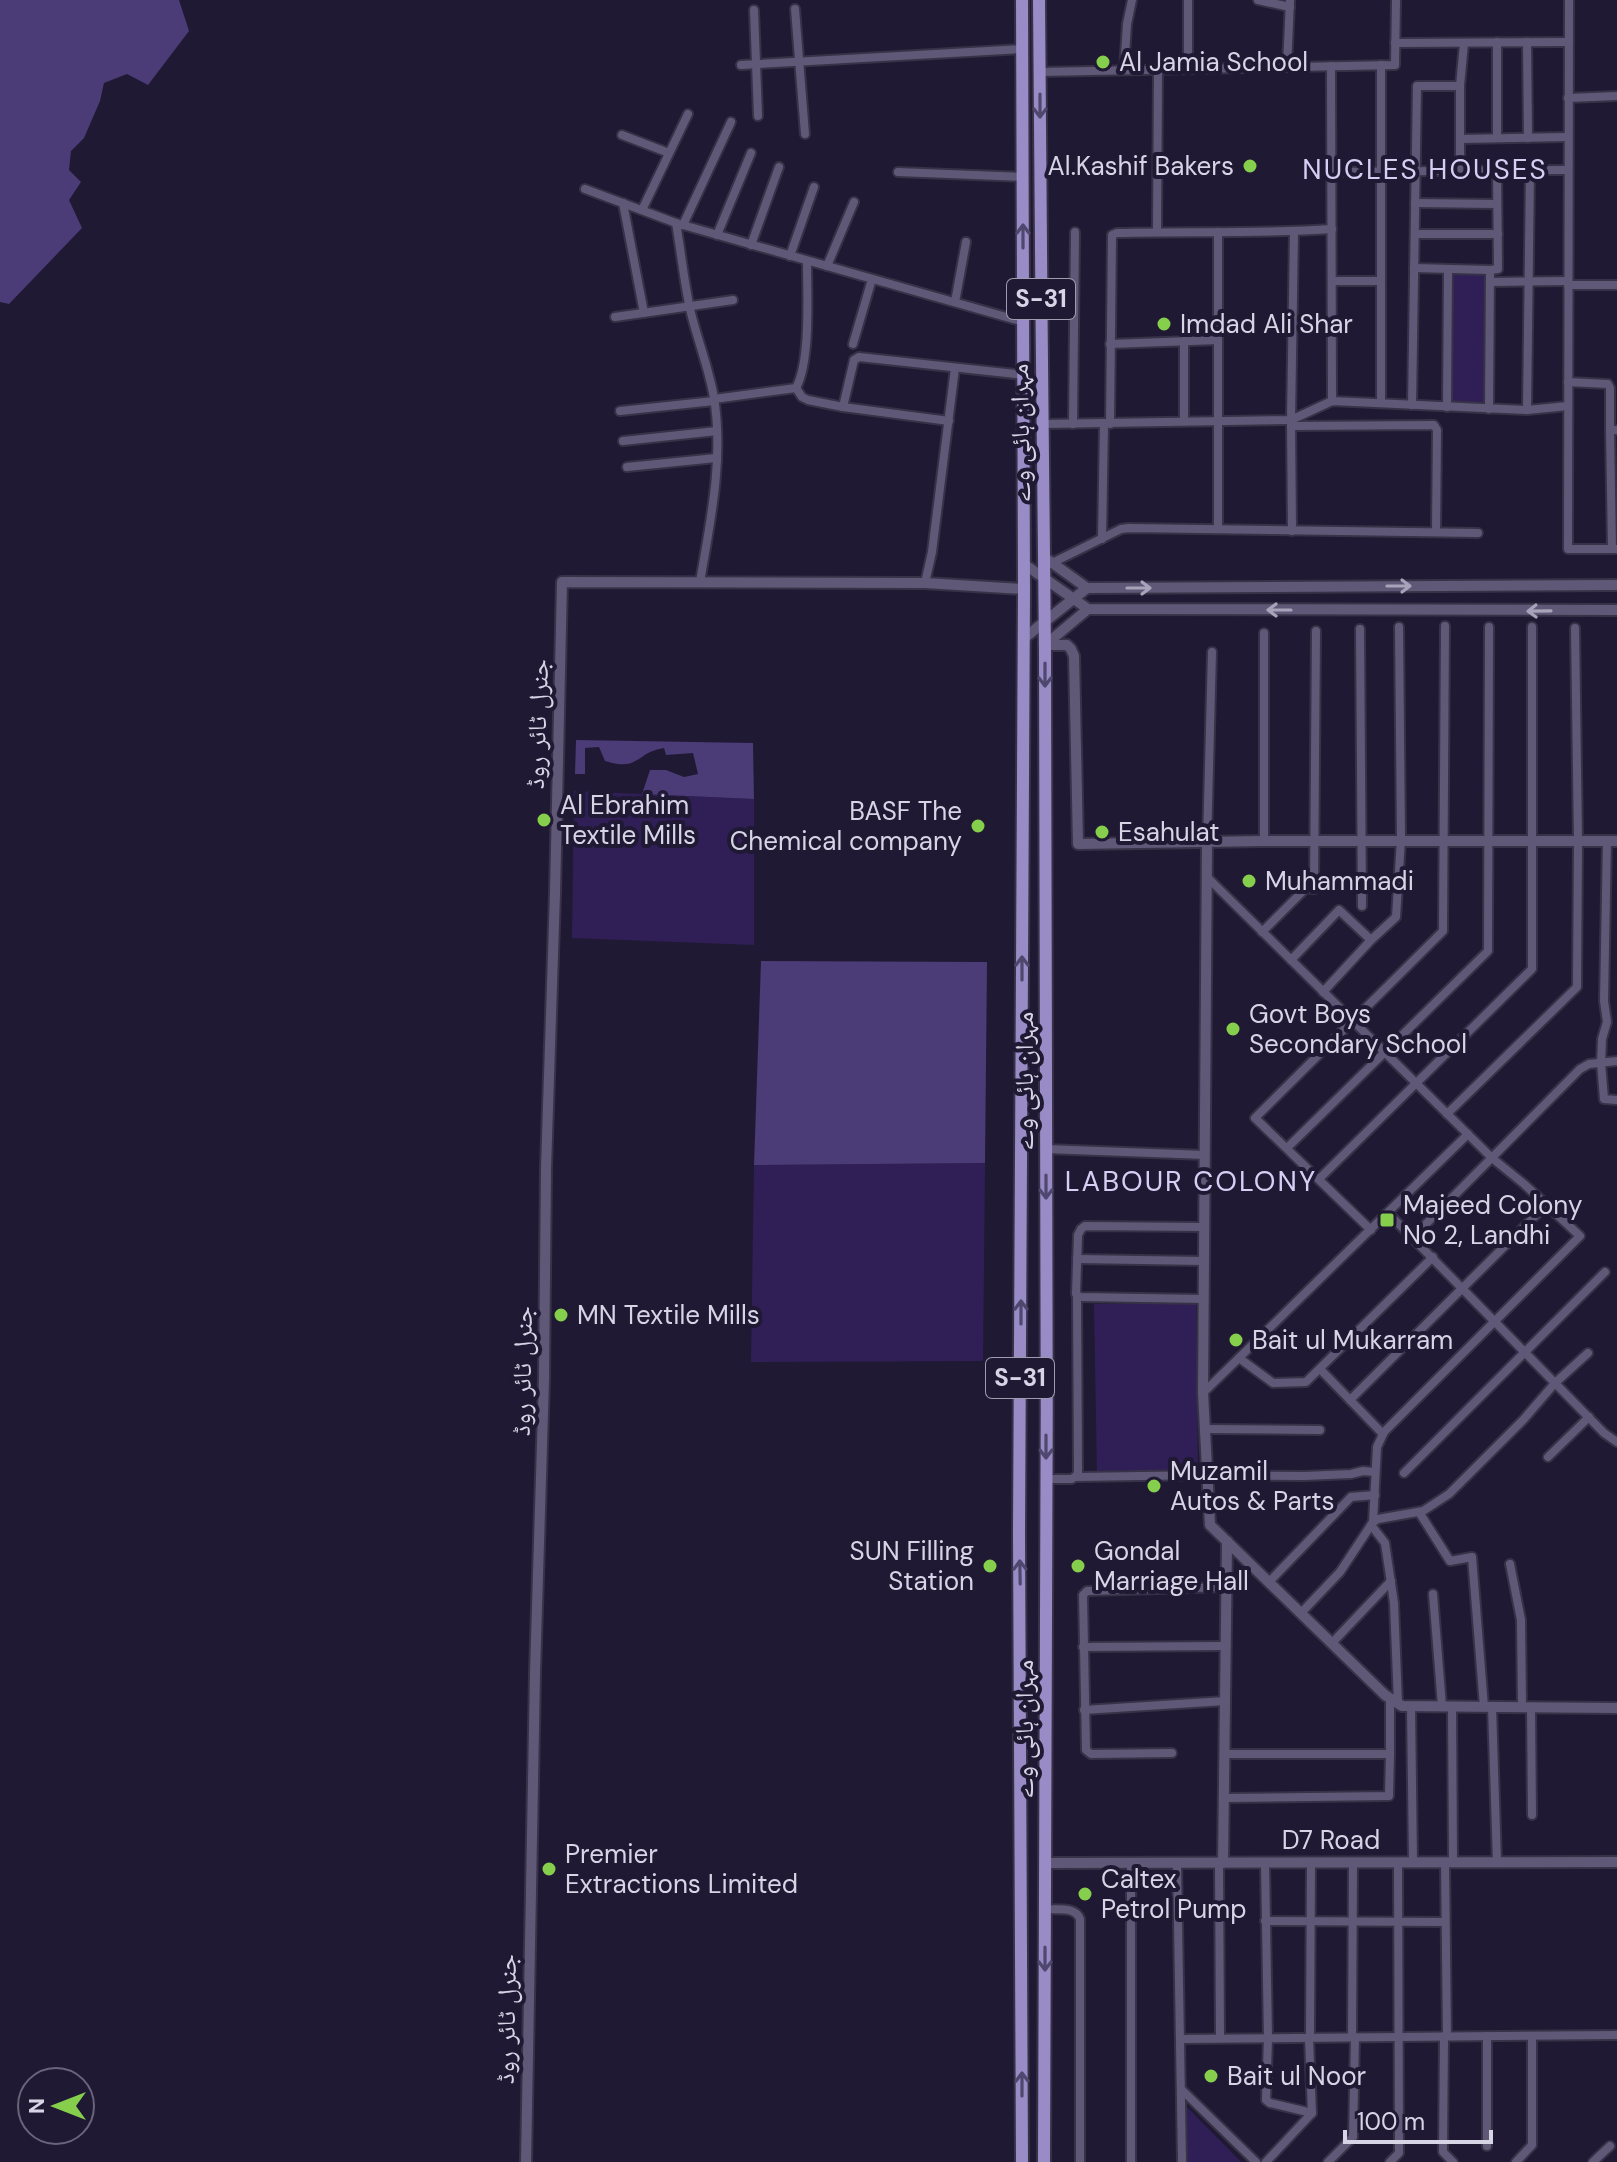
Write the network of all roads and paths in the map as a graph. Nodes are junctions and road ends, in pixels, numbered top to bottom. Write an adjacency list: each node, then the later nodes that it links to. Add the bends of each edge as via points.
1 (1022, 0): 16 (main road, مہران ہائی وے / S-31)
2 (1039, 0): 26 (main road, مہران ہائی وے / S-31)
3 (1132, 0): 24 (street)
4 (1188, 0): 23 (street)
5 (1258, 0): 8 (street)
6 (1396, 0): 14 (street)
7 (1569, 0): 13 (street)
8 (1290, 3): 22 (street)
9 (795, 9): 17 (street)
10 (754, 10): 18 (street)
11 (1497, 42): 12 (street); 15 (street); 36 (street)
12 (1527, 42): 13 (street); 37 (street)
13 (1569, 42): 29 (street)
14 (1395, 43): 15 (street); 20 (street, via 1395,65)
15 (1464, 43): 27 (street)
16 (1023, 49): 17 (street); 50 (main road, مہران ہائی وے / S-31)
17 (800, 61): 18 (street); 33 (street)
18 (757, 64): 19 (street); 31 (street)
19 (741, 65)
20 (1381, 65): 21 (street); 49 (street)
21 (1331, 66): 22 (street); 48 (street)
22 (1287, 67): 23 (street)
23 (1188, 69): 25 (street)
24 (1124, 70): 25 (street); 26 (street)
25 (1158, 70): 61 (street)
26 (1039, 72): 110 (main road, مہران ہائی وے / S-31, one-way to 110)
27 (1460, 86): 38 (street); 43 (street, via 1417,86)
28 (1617, 96): 29 (street)
29 (1568, 98): 35 (street)
30 (688, 114): 39 (street)
31 (758, 116)
32 (731, 122): 58 (street)
33 (805, 134)
34 (622, 135): 39 (street)
35 (1568, 137): 37 (street); 42 (street)
36 (1497, 138): 37 (street); 38 (street)
37 (1528, 138)
38 (1460, 139): 44 (street)
39 (669, 153): 57 (street)
40 (751, 153): 66 (street)
41 (779, 167): 68 (street)
42 (1568, 170): 46 (street); 80 (street)
43 (1414, 171): 44 (street); 49 (street); 55 (street)
44 (1460, 171): 45 (street)
45 (1497, 171): 46 (street); 56 (street)
46 (1530, 171): 78 (street)
47 (898, 172): 50 (street)
48 (1331, 172): 49 (street); 59 (street)
49 (1380, 172): 77 (street)
50 (1023, 177): 87 (main road, مہران ہائی وے / S-31, one-way to 50)
51 (814, 187): 69 (street)
52 (585, 189): 54 (street)
53 (854, 202): 71 (street)
54 (623, 203): 57 (street); 85 (street)
55 (1415, 203): 56 (street); 64 (street)
56 (1497, 204): 65 (street)
57 (642, 210): 58 (street)
58 (679, 224): 66 (street); 84 (street)
59 (1332, 229): 63 (street); 76 (street)
60 (1075, 232): 111 (street)
61 (1157, 232): 62 (street); 91 (street, via 1112,235)
62 (1218, 232): 63 (street); 88 (street)
63 (1294, 232): 109 (street)
64 (1415, 234): 65 (street); 72 (street)
65 (1498, 234): 74 (street, via 1498,269)
66 (717, 235): 68 (street)
67 (966, 242): 83 (street)
68 (751, 245): 69 (street)
69 (790, 256): 70 (street)
70 (807, 261): 71 (street); 95 (street, via 805,346)
71 (827, 266): 75 (street)
72 (1414, 268): 73 (street); 99 (street)
73 (1448, 269): 74 (street); 102 (street)
74 (1490, 270): 79 (street)
75 (872, 279): 83 (street); 90 (street)
76 (1332, 281): 77 (street); 97 (street)
77 (1381, 281): 98 (street)
78 (1529, 281): 79 (street); 80 (street); 104 (street)
79 (1491, 282): 103 (street)
80 (1568, 283): 81 (street); 94 (street)
81 (1617, 285)
82 (733, 300): 84 (street)
83 (955, 302): 87 (street)
84 (690, 307): 85 (street); 96 (street)
85 (644, 313): 86 (street)
86 (615, 317)
87 (1024, 322): 93 (main road, مہران ہائی وے / S-31)
88 (1218, 340): 89 (street); 108 (street)
89 (1184, 341): 91 (street); 107 (street)
90 (853, 344)
91 (1110, 344): 112 (street)
92 (955, 368): 93 (street); 101 (street, via 859,357); 106 (street)
93 (1024, 375): 127 (main road, مہران ہائی وے / S-31)
94 (1568, 382): 100 (street); 113 (street, via 1608,384)
95 (796, 388): 96 (street); 101 (street, via 808,400)
96 (714, 400): 105 (street); 114 (street)
97 (1332, 401): 98 (street); 109 (street)
98 (1381, 402): 99 (street)
99 (1412, 405): 102 (street)
100 (1568, 406): 104 (street); 125 (street, via 1568,549)
101 (843, 407): 106 (street)
102 (1447, 407): 103 (street)
103 (1489, 409): 104 (street)
104 (1527, 410)
105 (620, 411)
106 (949, 421): 130 (street)
107 (1184, 421): 108 (street); 112 (street)
108 (1218, 422): 109 (street); 120 (street)
109 (1291, 423): 121 (street); 122 (street, via 1434,425)
110 (1042, 424): 111 (street); 126 (main road, مہران ہائی وے / S-31)
111 (1073, 424): 112 (street)
112 (1107, 424): 124 (street)
113 (1614, 430): 118 (street)
114 (717, 431): 115 (street); 116 (street)
115 (623, 441)
116 (716, 458): 117 (street); 129 (street)
117 (627, 467)
118 (1614, 472): 119 (street)
119 (1614, 509): 125 (street)
120 (1218, 529): 121 (street); 124 (street, via 1129,528)
121 (1292, 531): 122 (street)
122 (1436, 532): 123 (street)
123 (1478, 533)
124 (1102, 539): 126 (street)
125 (1615, 549)
126 (1048, 560): 128 (main road, مہران ہائی وے / S-31); 132 (street)
127 (1024, 564): 128 (street); 133 (main road, مہران ہائی وے / S-31)
128 (1044, 578): 134 (street); 137 (main road, مہران ہائی وے / S-31)
129 (700, 582): 130 (street); 269 (street, جنرل ٹائر روڈ, via 562,582)
130 (925, 583): 133 (street)
131 (1617, 585): 132 (street, one-way to 131)
132 (1087, 588): 134 (street)
133 (1024, 589): 146 (main road, مہران ہائی وے / S-31)
134 (1073, 599): 135 (street); 137 (street)
135 (1088, 609): 136 (street, one-way to 135); 147 (street)
136 (1617, 610)
137 (1044, 622): 146 (street); 147 (main road, مہران ہائی وے / S-31)
138 (1445, 626): 150 (street)
139 (1399, 627): 149 (street)
140 (1489, 627): 151 (street)
141 (1532, 627): 152 (street)
142 (1575, 628): 153 (street)
143 (1360, 629): 157 (street)
144 (1316, 631): 156 (street)
145 (1264, 633): 155 (street)
146 (1023, 639): 219 (main road, مہران ہائی وے / S-31, one-way to 146)
147 (1045, 645): 158 (street, via 1067,645 1074,656 1078,844); 174 (main road, مہران ہائی وے / S-31, one-way to 174)
148 (1212, 652): 158 (street)
149 (1401, 840): 150 (street); 157 (street); 162 (street, via 1396,917)
150 (1442, 840): 151 (street); 165 (street, via 1443,931)
151 (1488, 840): 152 (street); 166 (street, via 1488,951)
152 (1532, 840): 153 (street); 169 (street, via 1532,969)
153 (1578, 840): 154 (street); 171 (street, via 1577,987)
154 (1612, 840): 168 (street)
155 (1264, 841): 156 (street); 158 (street)
156 (1313, 841): 157 (street); 161 (street, via 1314,889 1306,888)
157 (1361, 841): 160 (street)
158 (1207, 843): 159 (street)
159 (1207, 877): 161 (street); 175 (street)
160 (1362, 906)
161 (1262, 932): 163 (street)
162 (1371, 940): 163 (street, via 1339,910); 164 (street)
163 (1291, 960): 164 (street)
164 (1323, 992): 165 (street)
165 (1352, 1020): 166 (street); 173 (street, via 1255,1118)
166 (1384, 1052): 169 (street); 173 (street)
167 (1617, 1061): 168 (street)
168 (1601, 1063): 170 (street, via 1604,1099); 176 (street, via 1580,1069)
169 (1416, 1083): 171 (street); 177 (street)
170 (1617, 1100)
171 (1447, 1114): 172 (street)
172 (1468, 1134): 176 (street); 179 (street)
173 (1287, 1148): 177 (street)
174 (1046, 1149): 175 (street); 208 (main road, مہران ہائی وے / S-31, one-way to 208)
175 (1205, 1155): 180 (street)
176 (1492, 1158): 178 (street); 182 (street)
177 (1319, 1179): 181 (street)
178 (1546, 1205): 187 (street); 190 (street, via 1580,1236)
179 (1388, 1213): 181 (street); 182 (street)
180 (1204, 1227): 184 (street, via 1085,1226 1078,1235); 185 (street)
181 (1371, 1230): 193 (street)
182 (1413, 1237): 183 (street)
183 (1433, 1257): 187 (street); 194 (street)
184 (1077, 1259): 185 (street); 188 (street)
185 (1204, 1261): 189 (street)
186 (1605, 1272): 191 (street)
187 (1464, 1289): 190 (street); 197 (street)
188 (1077, 1296): 189 (street); 207 (street)
189 (1204, 1299): 196 (street)
190 (1494, 1321): 191 (street); 201 (street)
191 (1525, 1352): 195 (street); 205 (street)
192 (1588, 1353): 195 (street)
193 (1239, 1358): 194 (street, via 1273,1383 1306,1382); 196 (street)
194 (1320, 1369): 197 (street)
195 (1555, 1383): 198 (street); 210 (street, via 1449,1494)
196 (1203, 1393): 199 (street)
197 (1350, 1400): 201 (street)
198 (1589, 1417): 202 (street); 203 (street)
199 (1205, 1429): 200 (street); 206 (street)
200 (1320, 1430)
201 (1383, 1434): 204 (street)
202 (1617, 1442)
203 (1548, 1457)
204 (1375, 1472): 206 (street); 209 (street)
205 (1404, 1473)
206 (1207, 1475): 207 (street); 212 (street, via 1210,1525)
207 (1076, 1477): 208 (street)
208 (1046, 1479): 220 (main road, مہران ہائی وے / S-31)
209 (1375, 1495): 211 (street); 215 (street, via 1351,1497)
210 (1419, 1512): 211 (street); 228 (street, via 1450,1561 1472,1557)
211 (1372, 1524): 214 (street, via 1385,1543); 218 (street, via 1340,1572)
212 (1227, 1541): 215 (street); 216 (street)
213 (1510, 1564): 229 (street, via 1521,1620)
214 (1391, 1581): 221 (street); 225 (street)
215 (1269, 1582): 218 (street)
216 (1226, 1587): 222 (street); 223 (street, via 1087,1591)
217 (1433, 1594): 227 (street)
218 (1301, 1613): 221 (street)
219 (1020, 1616): 220 (main road); 270 (main road, مہران ہائی وے / S-31, one-way to 219)
220 (1046, 1616): 244 (main road, مہران ہائی وے / S-31)
221 (1332, 1643): 225 (street)
222 (1225, 1646): 223 (street); 224 (street)
223 (1083, 1647): 231 (street)
224 (1225, 1701): 231 (street); 233 (street)
225 (1394, 1701): 226 (street); 234 (street)
226 (1411, 1706): 227 (street); 240 (street)
227 (1447, 1706): 228 (street); 241 (street)
228 (1488, 1707): 229 (street); 242 (street)
229 (1526, 1707): 230 (street); 236 (street)
230 (1617, 1708)
231 (1084, 1710): 232 (street, via 1087,1753)
232 (1172, 1753)
233 (1224, 1754): 234 (street); 235 (street)
234 (1390, 1754): 235 (street, via 1389,1796)
235 (1224, 1798): 247 (street)
236 (1532, 1815)
237 (1311, 1862): 238 (street, D7 Road); 248 (street, D7 Road); 251 (street)
238 (1353, 1862): 239 (street, D7 Road); 252 (street)
239 (1398, 1862): 240 (street, D7 Road); 253 (street)
240 (1413, 1862): 241 (street, D7 Road)
241 (1449, 1862): 242 (street, D7 Road); 254 (street)
242 (1497, 1862): 243 (street, D7 Road)
243 (1617, 1862)
244 (1046, 1863): 245 (street, D7 Road); 249 (main road, مہران ہائی وے / S-31)
245 (1131, 1863): 246 (street, D7 Road); 273 (street)
246 (1177, 1863): 247 (street, D7 Road); 264 (street)
247 (1221, 1863): 248 (street, D7 Road); 261 (street)
248 (1265, 1863): 250 (street)
249 (1046, 1909): 271 (main road, مہران ہائی وے / S-31, one-way to 271); 272 (street, via 1073,1910 1080,1919)
250 (1265, 1921): 251 (street); 262 (street)
251 (1310, 1921): 252 (street); 263 (street)
252 (1353, 1921): 253 (street); 259 (street)
253 (1398, 1921): 254 (street); 260 (street)
254 (1445, 1922): 256 (street)
255 (1617, 2035): 258 (street)
256 (1445, 2036): 257 (street); 260 (street); 279 (street, via 1443,2152)
257 (1487, 2036): 258 (street); 267 (street)
258 (1532, 2036): 280 (street, via 1532,2145)
259 (1353, 2037): 260 (street); 263 (street); 277 (street, via 1353,2137)
260 (1398, 2037): 278 (street, via 1399,2153)
261 (1220, 2038): 262 (street); 264 (street)
262 (1268, 2038): 263 (street); 266 (street, via 1267,2102)
263 (1309, 2038): 266 (street)
264 (1181, 2039): 265 (street)
265 (1182, 2090): 274 (street); 275 (street)
266 (1312, 2113): 276 (street)
267 (1487, 2146)
268 (1610, 2146): 281 (street)
269 (526, 2162)
270 (1022, 2162)
271 (1044, 2162)
272 (1080, 2162)
273 (1131, 2162)
274 (1182, 2162)
275 (1256, 2162)
276 (1266, 2162)
277 (1328, 2162)
278 (1390, 2162)
279 (1453, 2162)
280 (1516, 2162)
281 (1593, 2162)

